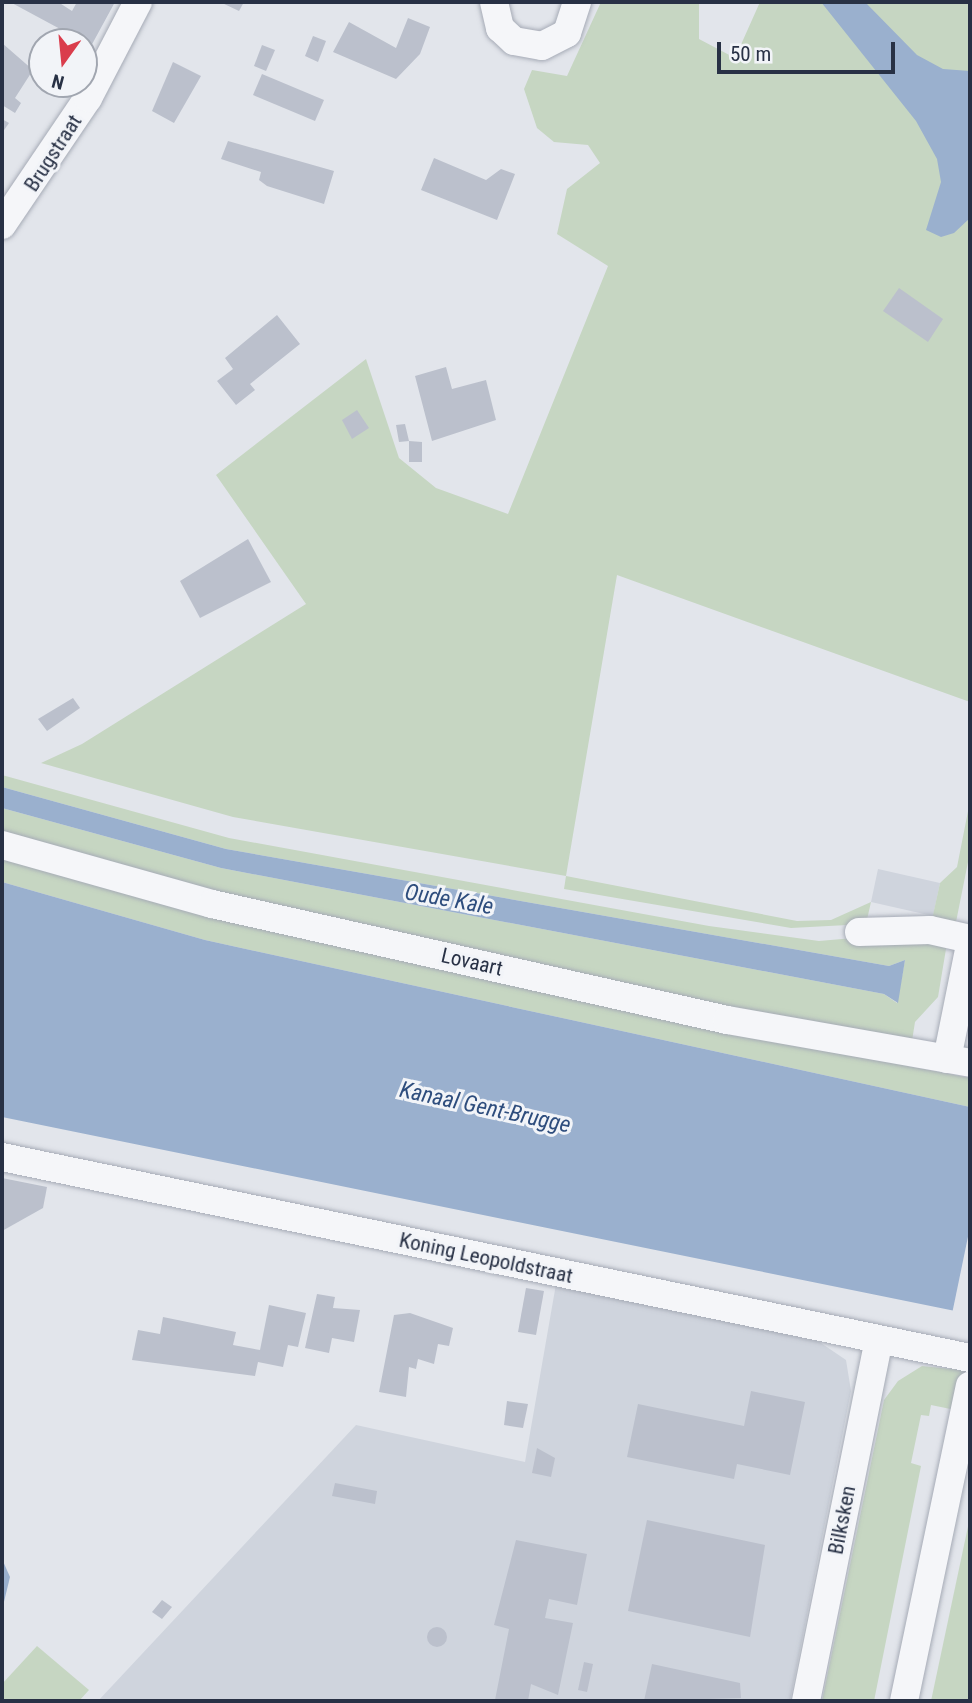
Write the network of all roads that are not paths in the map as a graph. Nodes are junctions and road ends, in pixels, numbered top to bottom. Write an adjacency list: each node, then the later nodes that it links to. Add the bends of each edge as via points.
1 (138, 2): 4 (street, Brugstraat, via 88,98)
2 (494, 2): 3 (street, via 500,27 514,41 542,46 567,33)
3 (577, 2)
4 (2, 225)
5 (2, 845): 9 (street, Lovaart, via 226,907 727,1020)
6 (859, 932): 7 (street, via 930,930)
7 (970, 939)
8 (970, 946): 9 (street)
9 (958, 1061)
10 (2, 1157): 11 (street, Koning Leopoldstraat)
11 (879, 1340): 12 (street, Koning Leopoldstraat); 14 (street, Bilksken)
12 (970, 1358)
13 (970, 1386): 15 (street)
14 (806, 1701)
15 (904, 1701)

